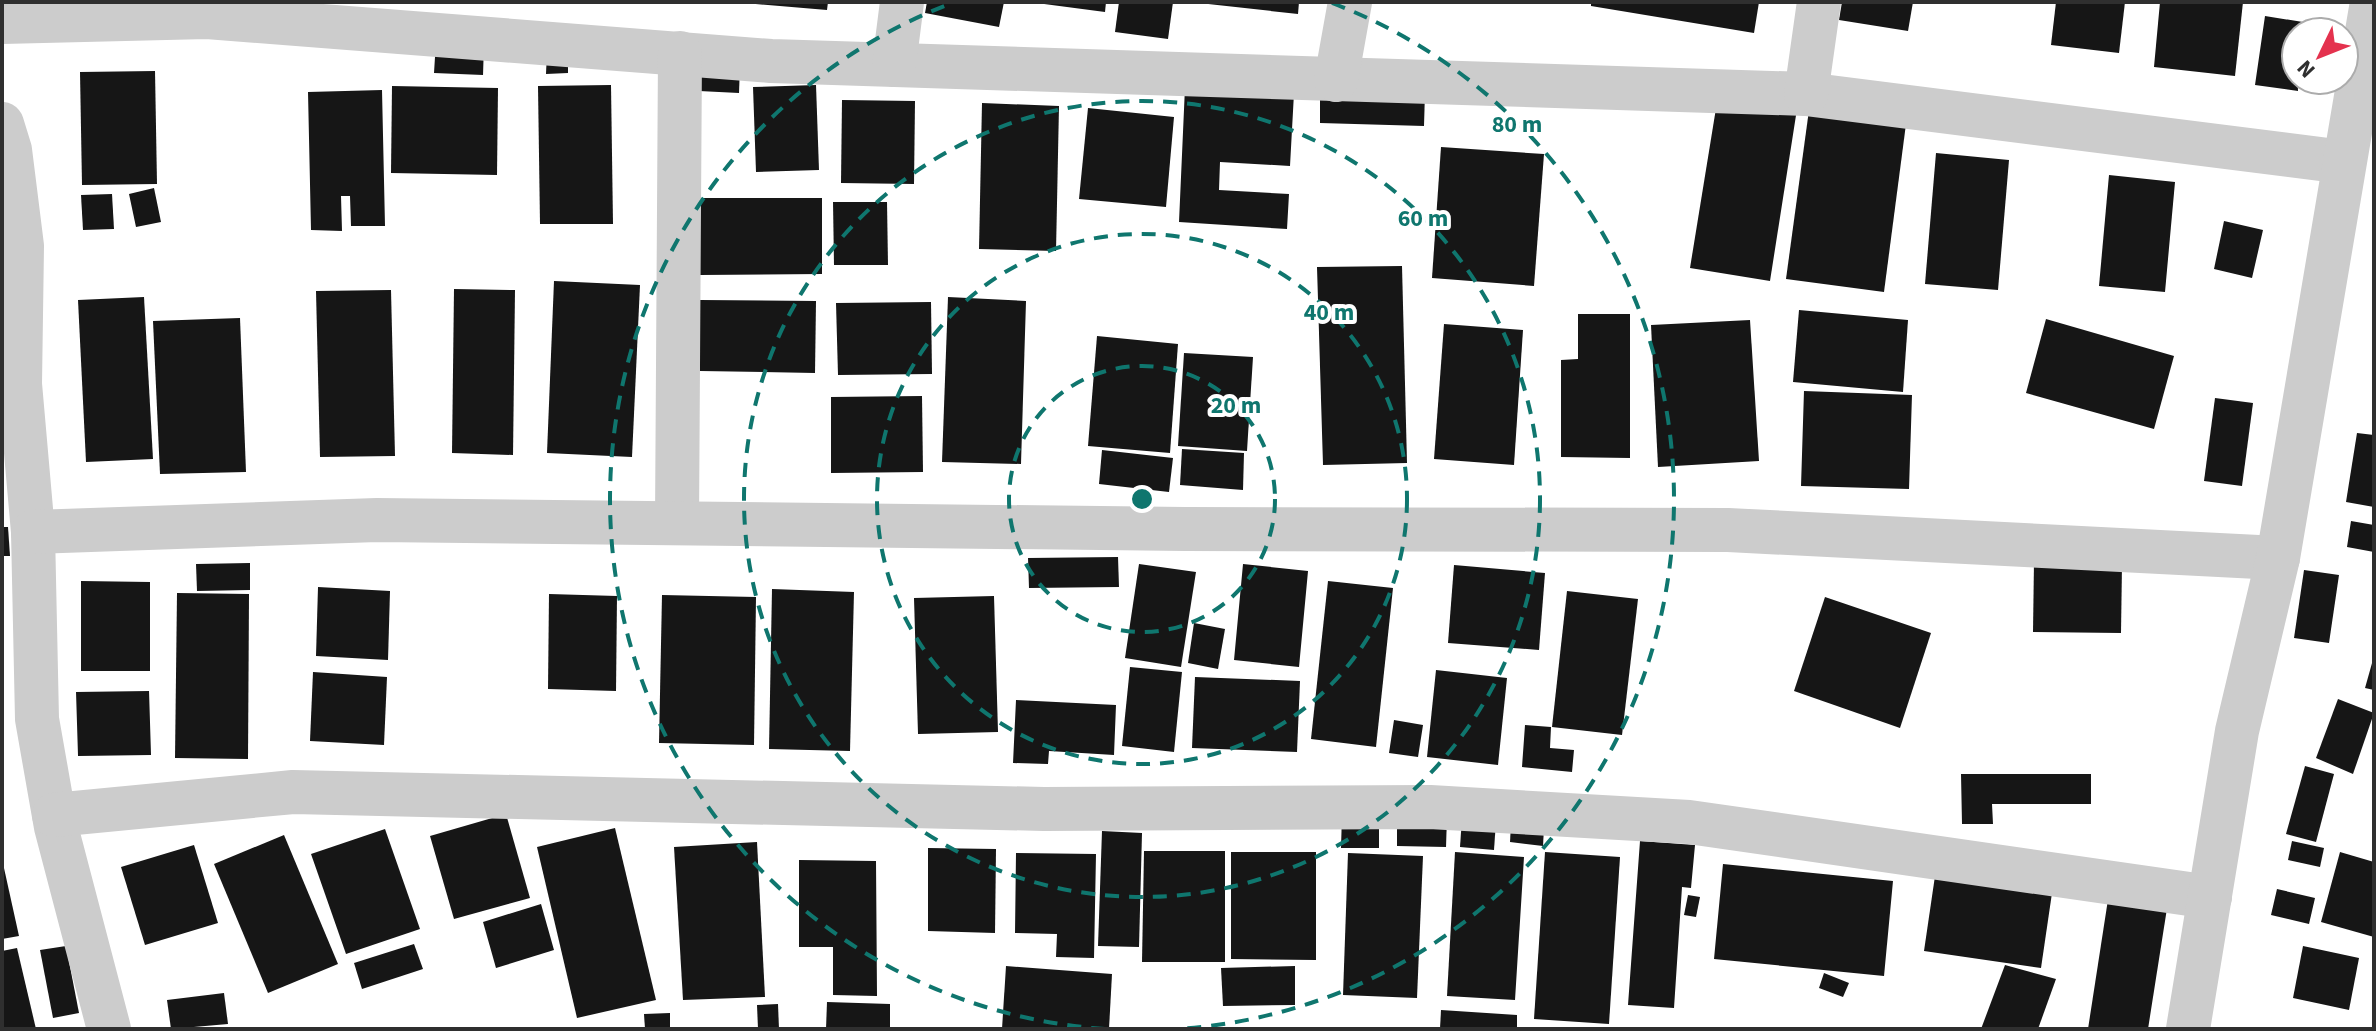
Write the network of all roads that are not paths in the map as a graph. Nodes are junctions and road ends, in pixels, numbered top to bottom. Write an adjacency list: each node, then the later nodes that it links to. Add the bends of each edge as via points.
1 (902, 2): 8 (street)
2 (1350, 2): 9 (street)
3 (1819, 2): 10 (street)
4 (2372, 2): 12 (street)
5 (404, 17): 6 (street); 7 (street)
6 (2, 22)
7 (680, 53): 8 (street); 13 (street)
8 (894, 65): 9 (street)
9 (1336, 80): 10 (street)
10 (1806, 94): 12 (street)
11 (5, 142): 14 (street, via 22,246 20,384)
12 (2344, 162): 15 (street)
13 (677, 523): 14 (street, via 377,520); 15 (street, via 1728,530)
14 (33, 532): 16 (street, via 37,719)
15 (2278, 558): 17 (street, via 2237,731)
16 (54, 815): 17 (street, via 293,792 1044,809 1430,807 1689,822); 19 (street)
17 (2210, 897): 18 (street)
18 (2197, 1028)
19 (109, 1029)

